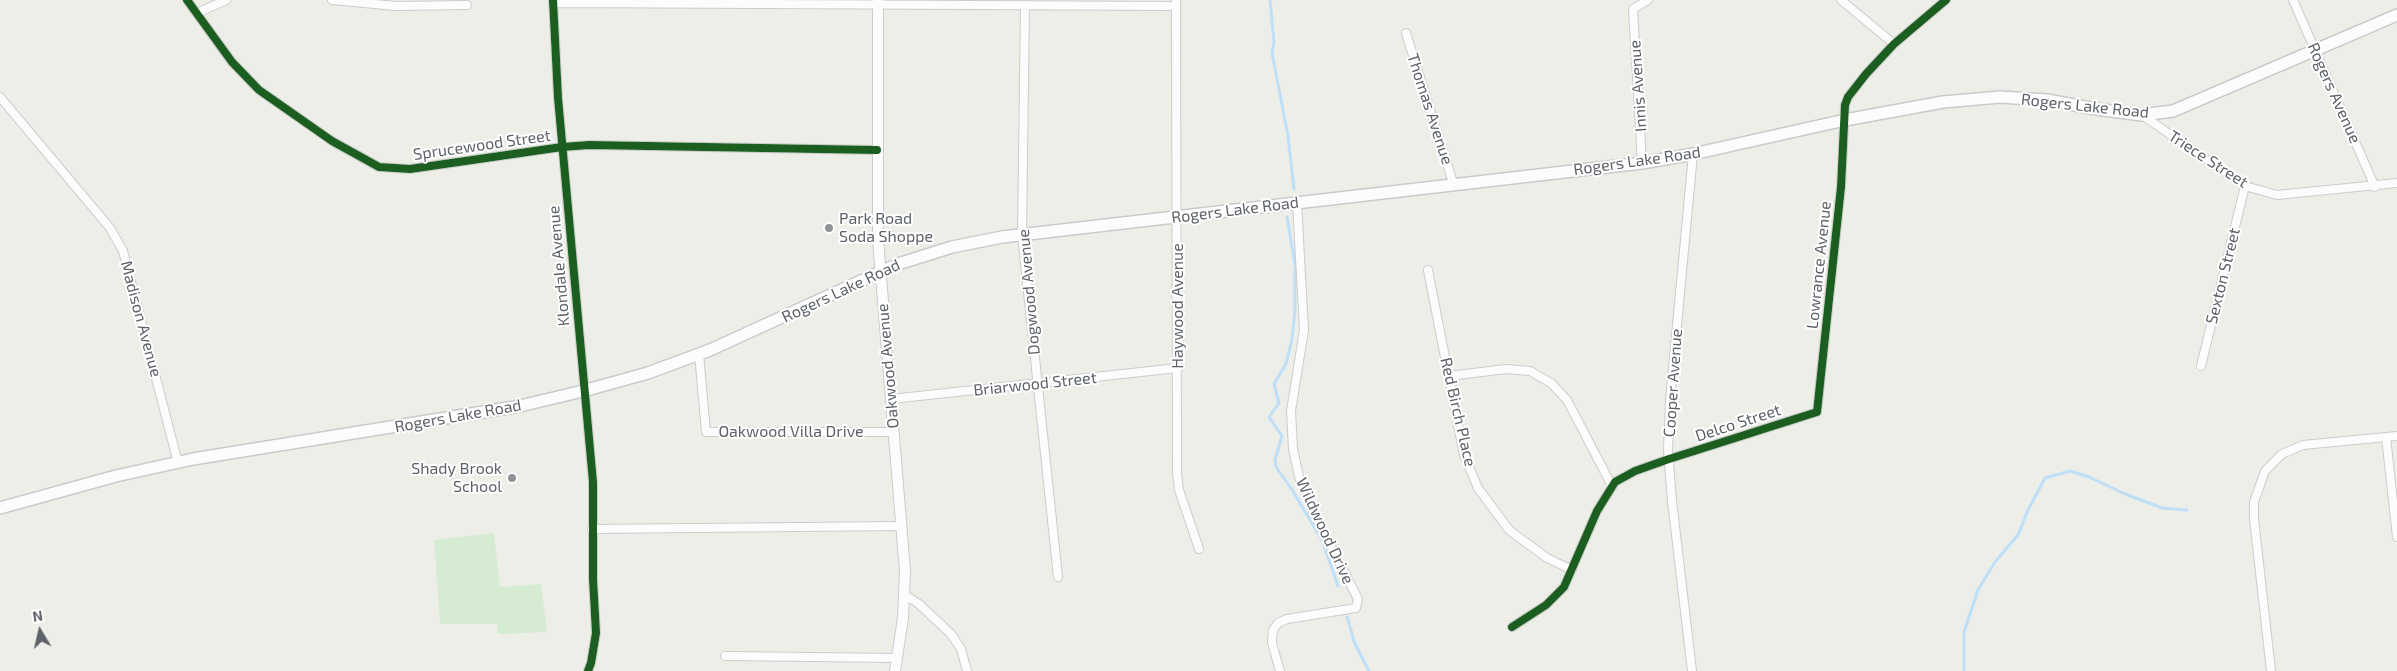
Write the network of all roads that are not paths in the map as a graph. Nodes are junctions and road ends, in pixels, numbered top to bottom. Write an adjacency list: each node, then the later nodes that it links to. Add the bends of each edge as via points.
1 (187, 0): 13 (street, Sprucewood Street)
2 (226, 0): 13 (street)
3 (332, 0): 11 (street, via 396,6)
4 (1648, 0): 24 (street, Innis Avenue, via 1633,9)
5 (1841, 0): 16 (street)
6 (1946, 0): 16 (street)
7 (2293, 0): 17 (street, Rogers Avenue)
8 (553, 1): 9 (street); 21 (street, Klondale Avenue)
9 (878, 2): 12 (street); 22 (street, Oakwood Avenue)
10 (1176, 3): 12 (street); 30 (street, Haywood Avenue)
11 (467, 5)
12 (1025, 5): 31 (street, Dogwood Avenue)
13 (197, 13): 21 (street, Sprucewood Street, via 232,62 259,90 332,141 379,167 418,168)
14 (2397, 15): 17 (main road, Rogers Lake Road)
15 (1406, 33): 26 (street, Thomas Avenue)
16 (1894, 44): 20 (street, via 1848,97)
17 (2315, 51): 19 (main road, Rogers Lake Road, via 2172,111); 28 (street, Rogers Avenue)
18 (0, 97): 46 (street, Madison Avenue, via 110,228 124,251)
19 (2142, 115): 20 (main road, Rogers Lake Road, via 2047,100 2000,97 1943,102); 27 (street, Triece Street)
20 (1844, 120): 23 (main road, Rogers Lake Road); 41 (street, Lowrance Avenue, via 1841,187)
21 (562, 147): 22 (street, Sprucewood Street, via 708,145); 39 (street, Klondale Avenue)
22 (878, 150): 33 (street, Oakwood Avenue)
23 (1693, 154): 24 (main road, Rogers Lake Road); 45 (street, Cooper Avenue, via 1670,400)
24 (1642, 163): 26 (main road, Rogers Lake Road)
25 (2397, 183): 28 (street, Triece Street)
26 (1454, 186): 29 (main road, Rogers Lake Road)
27 (2245, 186): 28 (street, Triece Street, via 2277,195); 35 (street, Sexton Street)
28 (2375, 186)
29 (1297, 203): 30 (main road, Rogers Lake Road); 62 (street, Wildwood Drive, via 1304,330 1291,411 1293,450 1299,477 1314,513 1358,599 1356,608 1287,618 1278,623 1273,630 1272,643)
30 (1178, 217): 31 (main road, Rogers Lake Road); 36 (street, Haywood Avenue)
31 (1022, 235): 33 (main road, Rogers Lake Road, via 952,246); 38 (street, Dogwood Avenue)
32 (1428, 270): 37 (street, Red Birch Place)
33 (880, 272): 34 (main road, Rogers Lake Road); 40 (street, Oakwood Avenue)
34 (699, 354): 39 (main road, Rogers Lake Road, via 648,373); 42 (street, Oakwood Villa Drive, via 706,432)
35 (2201, 366)
36 (1178, 368): 38 (street, Briarwood Street); 52 (street, Haywood Avenue, via 1177,473 1179,490)
37 (1449, 376): 47 (street, via 1506,369 1530,371 1551,383 1567,400); 53 (street, Red Birch Place, via 1464,455 1478,488 1509,530 1547,558)
38 (1038, 383): 40 (street, Briarwood Street); 54 (street, Dogwood Avenue)
39 (583, 391): 46 (main road, Rogers Lake Road, via 520,406); 50 (street, Klondale Avenue, via 593,482)
40 (892, 399): 42 (street, Oakwood Avenue)
41 (1816, 412): 45 (street, Delco Street)
42 (894, 432): 49 (street, Oakwood Avenue)
43 (2397, 436): 44 (street)
44 (2386, 437): 51 (street); 64 (street, via 2303,445 2282,454 2265,470 2254,502 2254,519)
45 (1668, 459): 47 (street, Delco Street, via 1635,471); 63 (street, Cooper Avenue)
46 (178, 463): 48 (main road, Rogers Lake Road, via 116,476)
47 (1612, 486): 53 (street, via 1597,511)
48 (0, 508)
49 (902, 526): 50 (street); 55 (street, Oakwood Avenue)
50 (592, 530): 59 (street, Klondale Avenue, via 596,633)
51 (2397, 537)
52 (1198, 549)
53 (1572, 570): 56 (street, via 1564,587)
54 (1058, 577)
55 (905, 595): 58 (street, Oakwood Avenue); 61 (street, via 951,634 961,649)
56 (1512, 627)
57 (725, 656): 58 (street)
58 (898, 658): 60 (street, Oakwood Avenue)
59 (588, 671)
60 (895, 671)
61 (967, 671)
62 (1280, 671)
63 (1692, 671)
64 (2271, 671)

